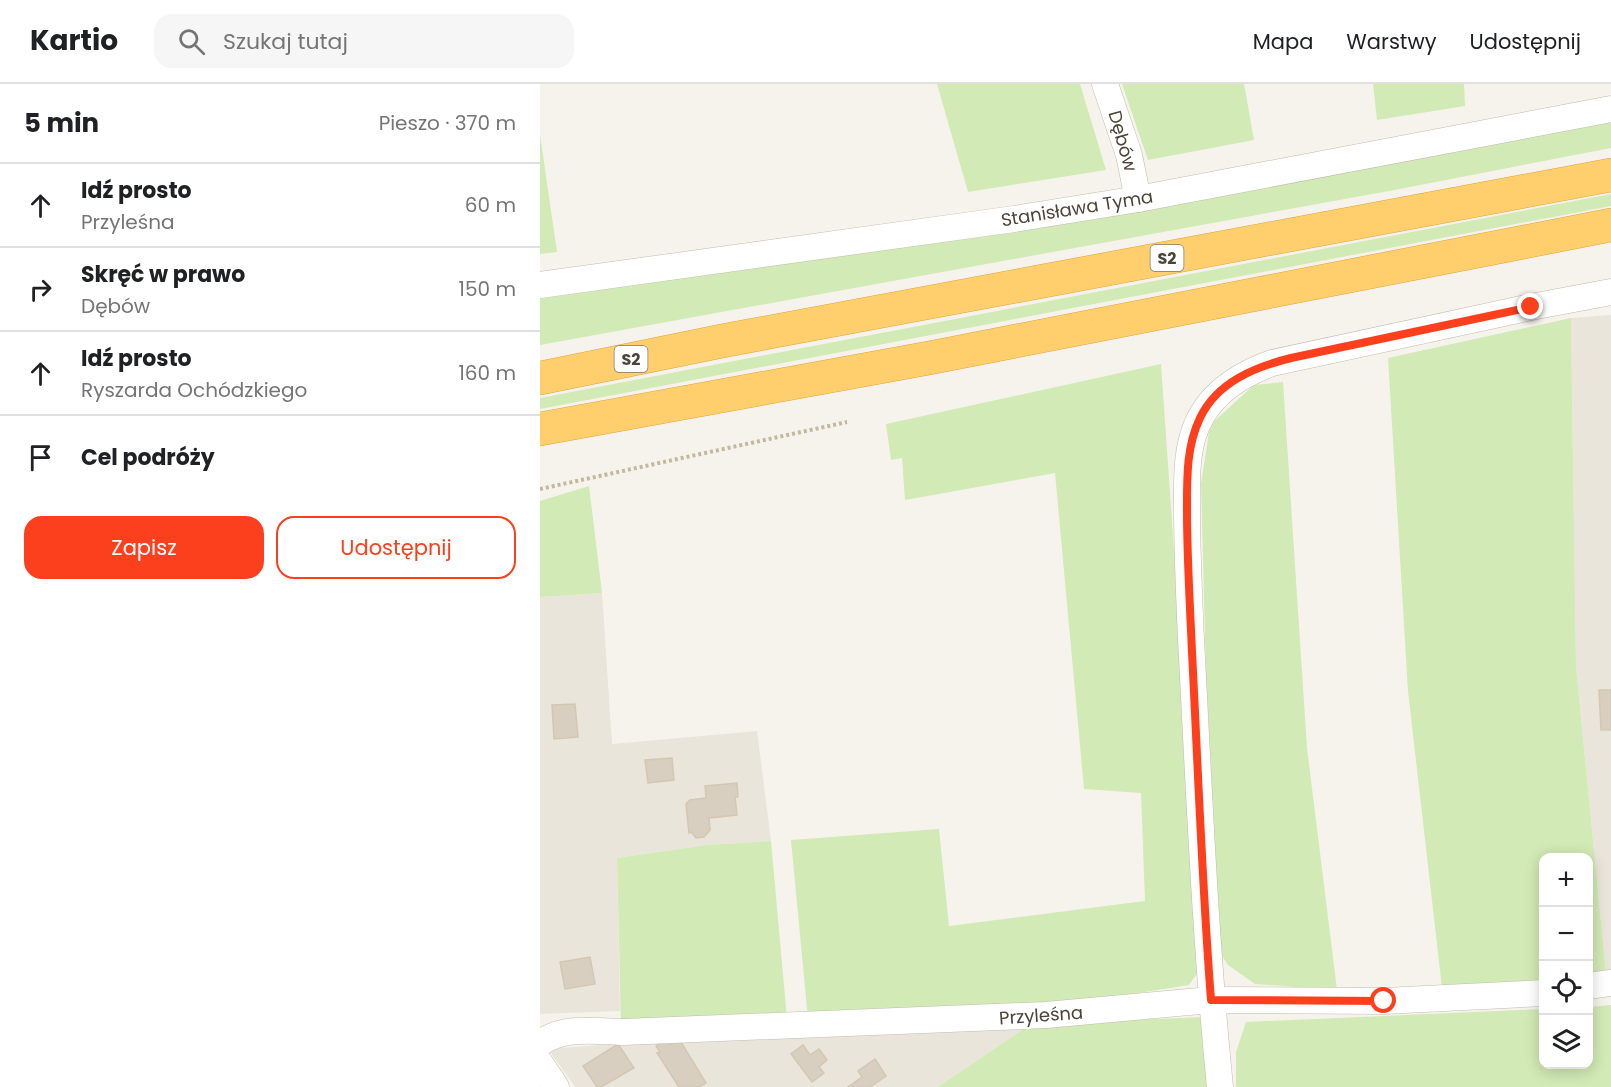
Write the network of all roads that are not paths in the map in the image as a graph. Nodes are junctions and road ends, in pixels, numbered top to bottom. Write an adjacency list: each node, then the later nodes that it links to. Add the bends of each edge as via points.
1 (1105, 84): 4 (street, Dębów, via 1129,155)
2 (1611, 109): 4 (street, Stanisława Tyma)
3 (1611, 175): 8 (highway, S2)
4 (1138, 199): 6 (street, Stanisława Tyma)
5 (1611, 225): 9 (highway)
6 (540, 285)
7 (1611, 292): 13 (street, via 1257,368 1238,377 1210,402 1200,417 1188,456 1187,549)
8 (540, 378)
9 (540, 429)
10 (1611, 983): 11 (street)
11 (1593, 985)
12 (1539, 993): 13 (street, Przyleśna, via 1384,1001)
13 (1211, 1000): 14 (street, Przyleśna, via 1046,1015 623,1032 587,1030 562,1032); 17 (street)
14 (540, 1043)
15 (540, 1063): 16 (street)
16 (556, 1087)
17 (1220, 1087)

